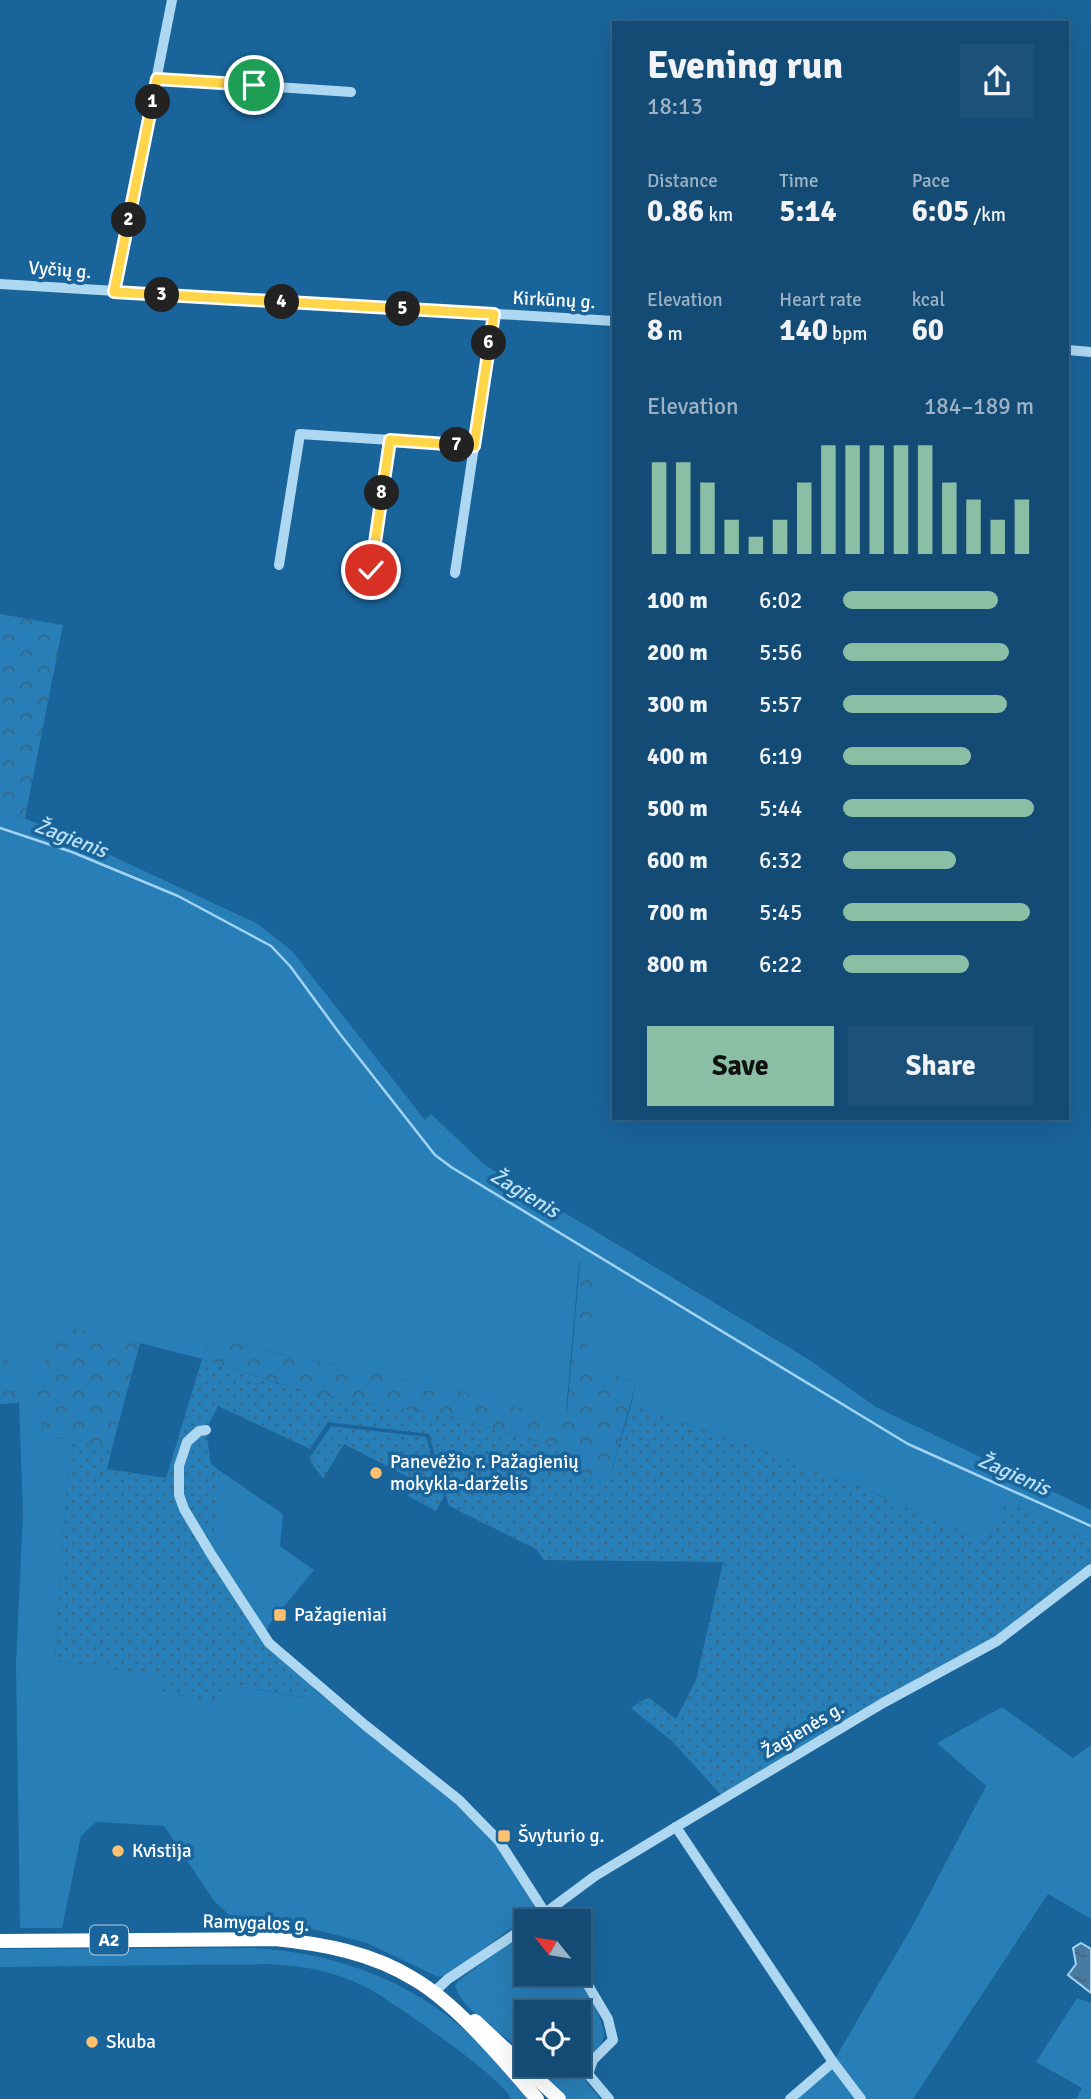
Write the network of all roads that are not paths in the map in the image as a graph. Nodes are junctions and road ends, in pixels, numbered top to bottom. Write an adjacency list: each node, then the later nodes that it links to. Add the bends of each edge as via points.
1 (172, 0): 2 (street, Vyčių g.)
2 (157, 79): 3 (street); 5 (street, Vyčių g.)
3 (351, 92)
4 (0, 284): 5 (street, Vyčių g.)
5 (114, 292): 6 (street, Kirkūnų g.)
6 (494, 314): 7 (street, Kirkūnų g.); 11 (street)
7 (612, 321)
8 (1069, 351): 9 (street)
9 (1091, 352)
10 (390, 440): 11 (street); 12 (street, via 300,434); 13 (street)
11 (474, 446): 14 (street)
12 (279, 565)
13 (371, 570)
14 (456, 573)
15 (206, 1430): 18 (street, via 187,1442 179,1465 179,1495 269,1643 459,1800 499,1841)
16 (1091, 1569): 17 (street, Žagienės g., via 997,1642 883,1703)
17 (676, 1827): 19 (street, Žagienės g., via 595,1876); 24 (street)
18 (544, 1909)
19 (558, 1909)
20 (514, 1935): 23 (street, via 448,1979)
21 (0, 1941): 23 (highway, Ramygalos g. / A2, via 299,1941 370,1957)
22 (588, 1986): 27 (street, via 608,2020 613,2040 593,2060 588,2074)
23 (437, 1994): 25 (highway, Ramygalos g. / A2); 26 (highway, A2, via 484,2028)
24 (833, 2062): 28 (street); 29 (street)
25 (537, 2099)
26 (559, 2099)
27 (609, 2099)
28 (790, 2099)
29 (860, 2099)

